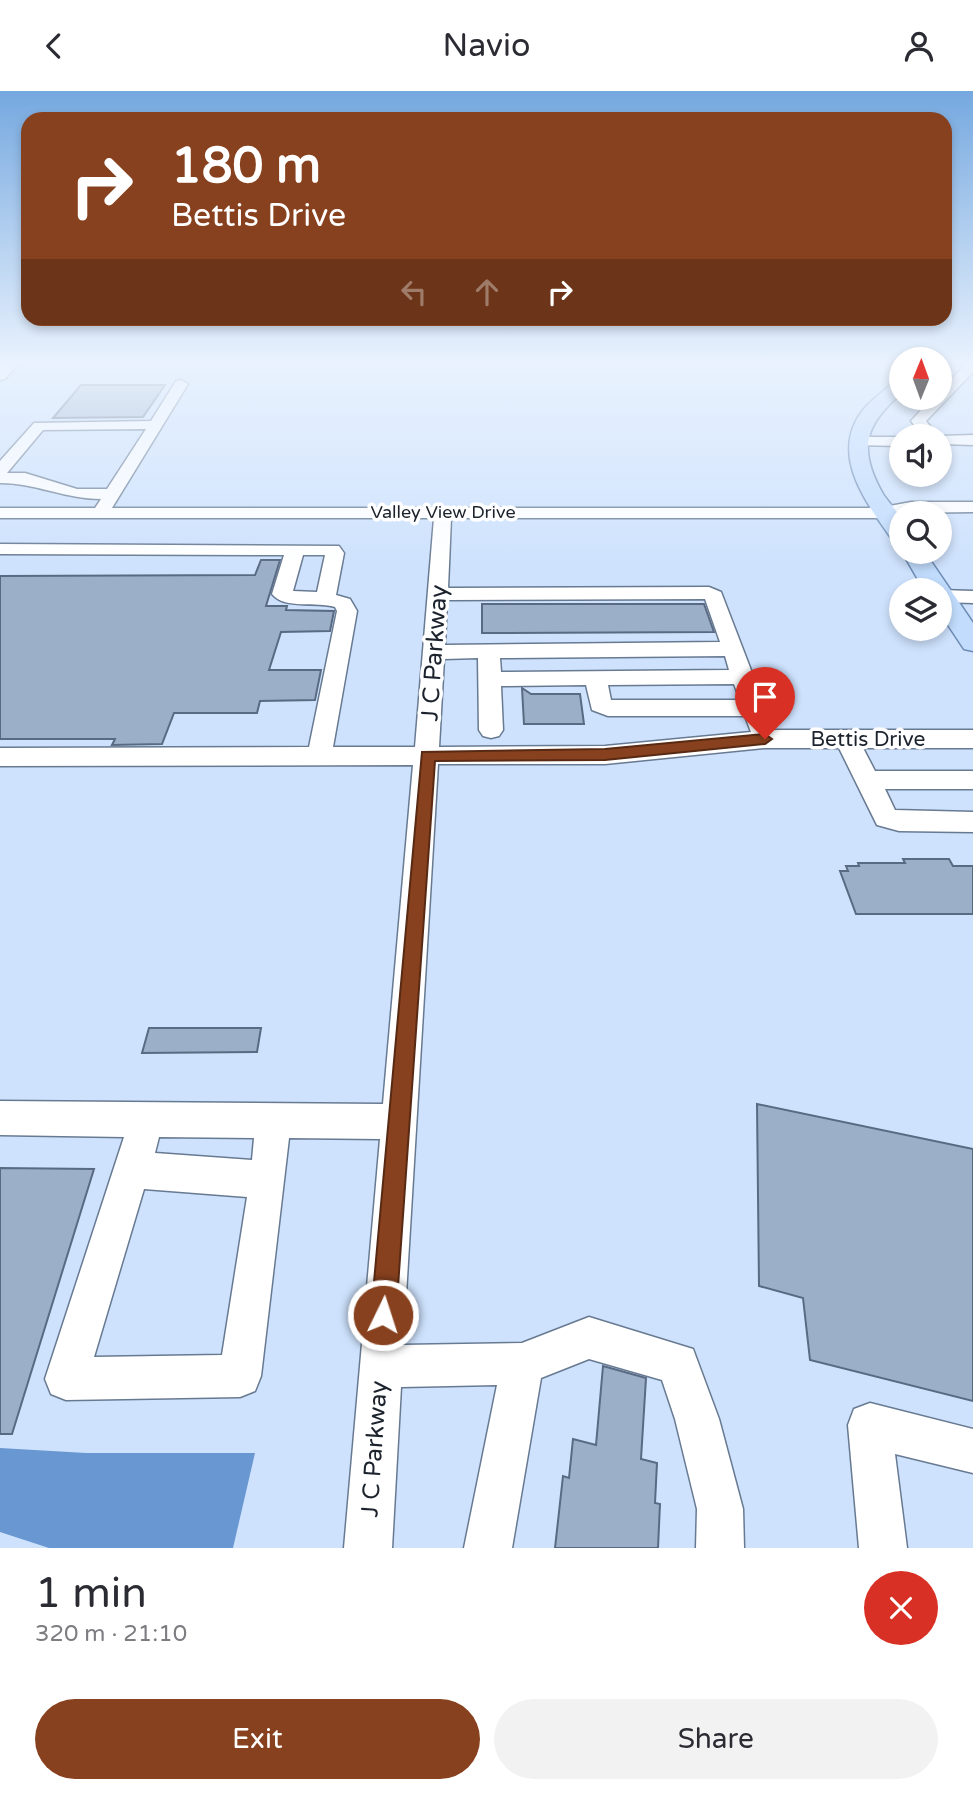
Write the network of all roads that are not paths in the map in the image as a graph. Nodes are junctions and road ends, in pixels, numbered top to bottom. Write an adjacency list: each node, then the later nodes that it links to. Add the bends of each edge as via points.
1 (35, 431): 8 (street)
2 (152, 431): 10 (street)
3 (862, 431): 6 (main road)
4 (952, 440): 5 (street)
5 (973, 440)
6 (858, 442): 7 (street); 11 (main road, via 860,468)
7 (889, 442)
8 (0, 471)
9 (0, 478): 10 (street, via 25,478 76,493)
10 (113, 494): 14 (street)
11 (889, 507)
12 (952, 507): 13 (street, Valley View Drive)
13 (973, 507)
14 (102, 512): 15 (street, Valley View Drive); 17 (street, Valley View Drive)
15 (443, 512): 16 (street, Valley View Drive); 22 (street, J C Parkway)
16 (889, 512)
17 (0, 513)
18 (952, 515): 19 (street)
19 (973, 515)
20 (0, 549): 21 (street)
21 (295, 550): 25 (street, via 335,553); 25 (street, via 282,594)
22 (438, 594): 28 (street, via 709,593); 30 (street, J C Parkway)
23 (952, 595): 24 (street)
24 (973, 597)
25 (326, 598): 39 (street, via 343,603 347,611)
26 (952, 612): 27 (main road)
27 (973, 643)
28 (733, 649): 29 (street); 31 (street)
29 (489, 652): 30 (street); 33 (street)
30 (434, 653): 40 (street, J C Parkway)
31 (743, 677): 32 (street); 34 (street)
32 (596, 678): 33 (street); 34 (street, via 600,704 608,708)
33 (490, 679): 35 (street)
34 (754, 708): 36 (street)
35 (491, 730)
36 (765, 739): 37 (street, Bettis Drive); 40 (street, Bettis Drive, via 616,754)
37 (847, 739): 38 (street, Bettis Drive); 42 (street)
38 (973, 739)
39 (319, 756): 40 (street); 41 (street)
40 (428, 756): 48 (street, J C Parkway)
41 (0, 757)
42 (867, 780): 43 (street); 44 (street, via 883,814 891,820)
43 (973, 780)
44 (973, 822)
45 (0, 1118): 46 (street)
46 (147, 1120): 47 (street); 49 (street)
47 (273, 1121): 48 (street); 50 (street)
48 (397, 1122): 52 (street, J C Parkway)
49 (131, 1170): 50 (street); 50 (street, via 66,1379 240,1376)
50 (268, 1180)
51 (522, 1364): 52 (street); 55 (street); 56 (street, via 589,1338 678,1364 720,1509)
52 (380, 1366): 54 (street, J C Parkway)
53 (973, 1451): 57 (street, via 870,1425)
54 (368, 1548)
55 (488, 1548)
56 (720, 1548)
57 (883, 1548)

